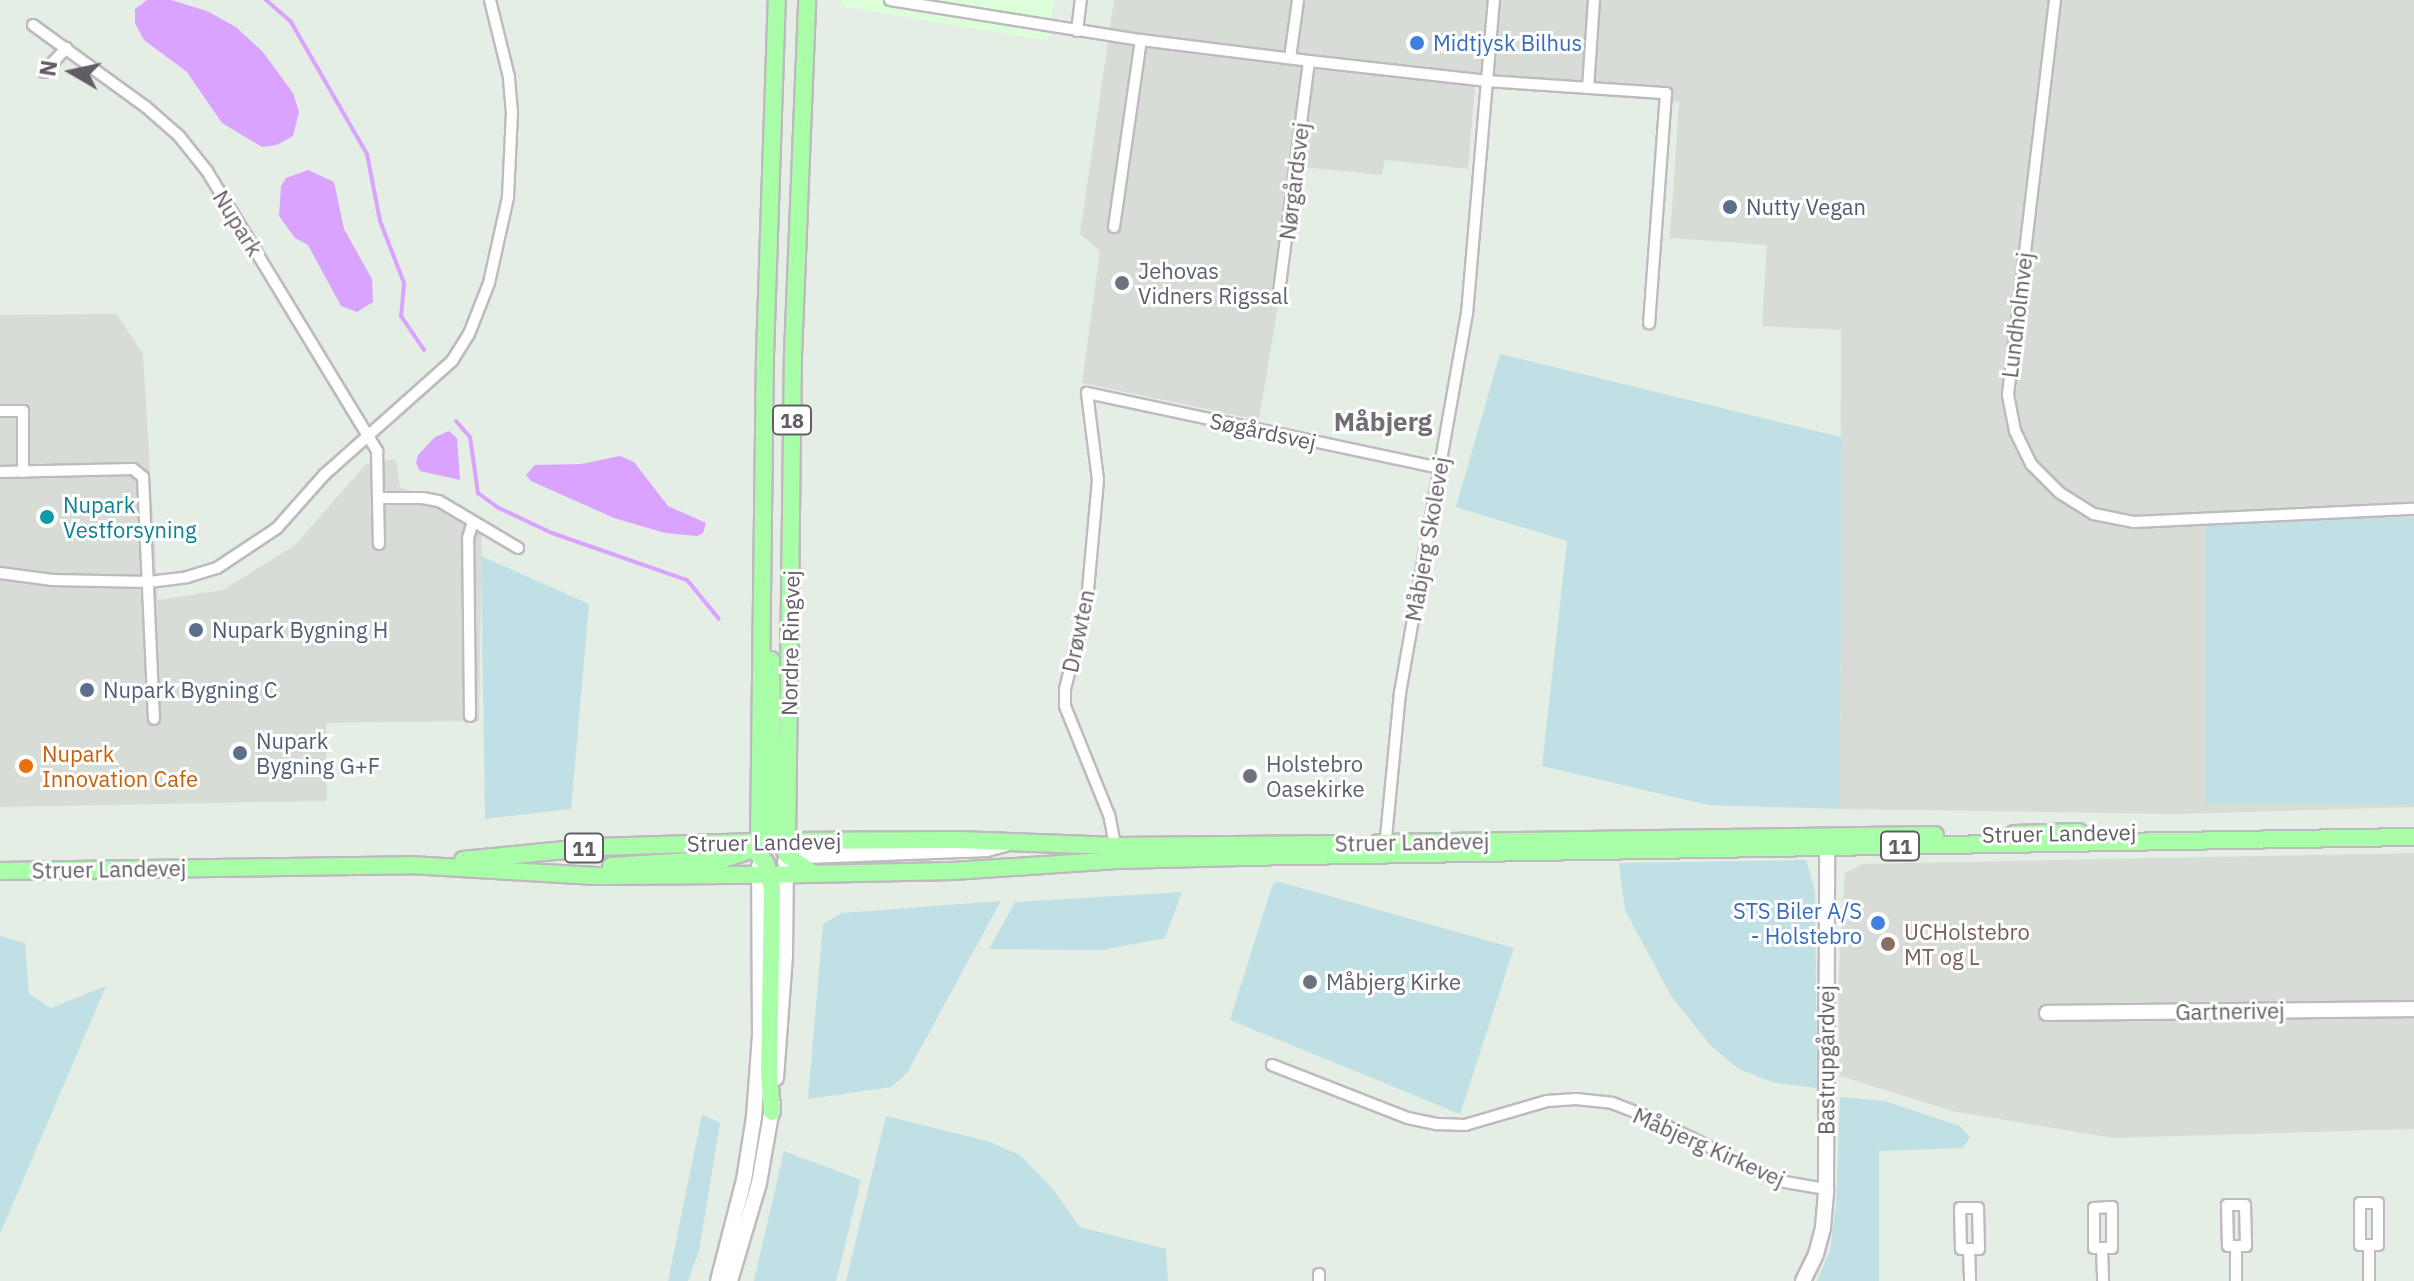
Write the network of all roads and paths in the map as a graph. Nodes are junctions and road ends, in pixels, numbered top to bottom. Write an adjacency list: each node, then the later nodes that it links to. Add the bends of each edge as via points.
1 (490, 0): 24 (street, via 509,77 512,154 504,222 489,283 452,361)
2 (777, 0): 41 (main road, Nordre Ringvej / 18, via 761,608)
3 (807, 0): 41 (main road, Nordre Ringvej / 18, via 793,355 788,806)
4 (890, 0): 11 (street)
5 (1081, 0): 11 (street)
6 (1298, 0): 14 (street)
7 (1494, 0): 17 (street, Måbjerg Skolevej)
8 (1594, 0): 18 (street)
9 (2055, 0): 29 (street, Lundholmvej, via 2008,395 2015,431 2031,464 2060,493 2094,514 2134,522)
10 (33, 25): 13 (street, Nupark)
11 (1077, 31): 12 (street)
12 (1141, 40): 14 (street); 19 (street)
13 (66, 48): 16 (street); 24 (street, Nupark, via 146,107 207,171)
14 (1290, 58): 15 (street)
15 (1309, 61): 17 (street); 20 (street, Nørgårdsvej)
16 (44, 72)
17 (1488, 81): 18 (street); 25 (street, Måbjerg Skolevej, via 1467,314)
18 (1588, 88): 21 (street, via 1666,93)
19 (1114, 227)
20 (1278, 300)
21 (1649, 323)
22 (1087, 393): 25 (street, Søgårdsvej); 42 (street, Drøwten, via 1098,480 1087,601 1065,706 1109,815)
23 (0, 411): 27 (street, via 23,411)
24 (368, 435): 28 (street, Nupark, via 377,451); 34 (street, via 251,549 217,568)
25 (1439, 468): 40 (street, Måbjerg Skolevej, via 1400,693)
26 (0, 472): 27 (street)
27 (23, 472): 34 (street, via 133,469 143,477)
28 (378, 498): 30 (street, via 432,499); 31 (street, Nupark)
29 (2414, 509)
30 (473, 522): 32 (street); 35 (street, via 468,538)
31 (379, 544)
32 (518, 548)
33 (0, 573): 34 (street)
34 (149, 582): 36 (street)
35 (470, 716)
36 (154, 719)
37 (2414, 827): 39 (main road, Struer Landevej / 11)
38 (2414, 837): 39 (main road, Struer Landevej / 11)
39 (1827, 841): 40 (main road, Struer Landevej / 11); 50 (street, Bastrupgårdvej)
40 (1385, 849): 42 (main road, Struer Landevej / 11)
41 (771, 853): 42 (main road, Struer Landevej / 11, via 1010,842); 42 (main road, Struer Landevej / 11, via 812,873 953,871); 43 (main road, Struer Landevej / 11, via 595,847); 45 (main road, Struer Landevej / 11); 45 (main road); 49 (main road); 55 (street, Nordre Ringvej, via 760,902 754,1117)
42 (1116, 853)
43 (410, 865): 44 (main road, Struer Landevej / 11); 45 (main road, Struer Landevej / 11)
44 (0, 871)
45 (555, 874)
46 (2414, 1009): 47 (street, Gartnerivej)
47 (2047, 1013)
48 (1272, 1065): 50 (street, Måbjerg Kirkevej, via 1408,1118 1437,1124 1465,1125 1547,1101 1612,1103 1779,1181)
49 (772, 1112): 56 (street, via 759,1183)
50 (1826, 1189): 57 (street, Bastrupgårdvej, via 1823,1227)
51 (2369, 1245): 61 (street)
52 (2236, 1246): 60 (street)
53 (2102, 1248): 59 (street)
54 (1969, 1249): 58 (street)
55 (718, 1281)
56 (730, 1281)
57 (1803, 1281)
58 (1970, 1281)
59 (2103, 1281)
60 (2236, 1281)
61 (2369, 1281)

